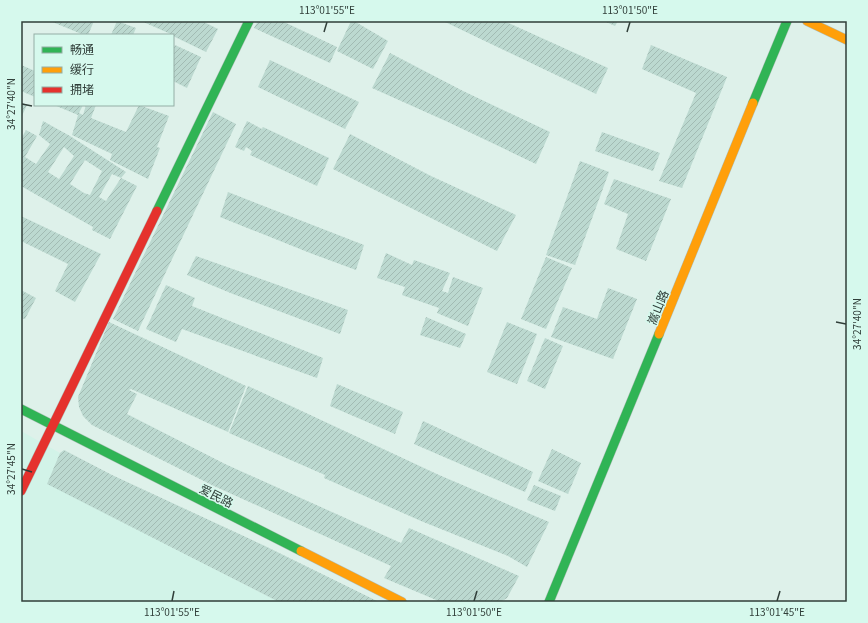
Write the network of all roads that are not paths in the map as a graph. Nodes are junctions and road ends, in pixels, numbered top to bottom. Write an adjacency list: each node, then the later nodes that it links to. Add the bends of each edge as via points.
1 (249, 21): 6 (street)
2 (787, 21): 9 (street, 嵩山路)
3 (807, 21): 4 (street)
4 (847, 40)
5 (21, 409): 6 (street, 爱民路)
6 (53, 425): 7 (street); 8 (street, 爱民路)
7 (21, 491)
8 (402, 602)
9 (549, 602)

